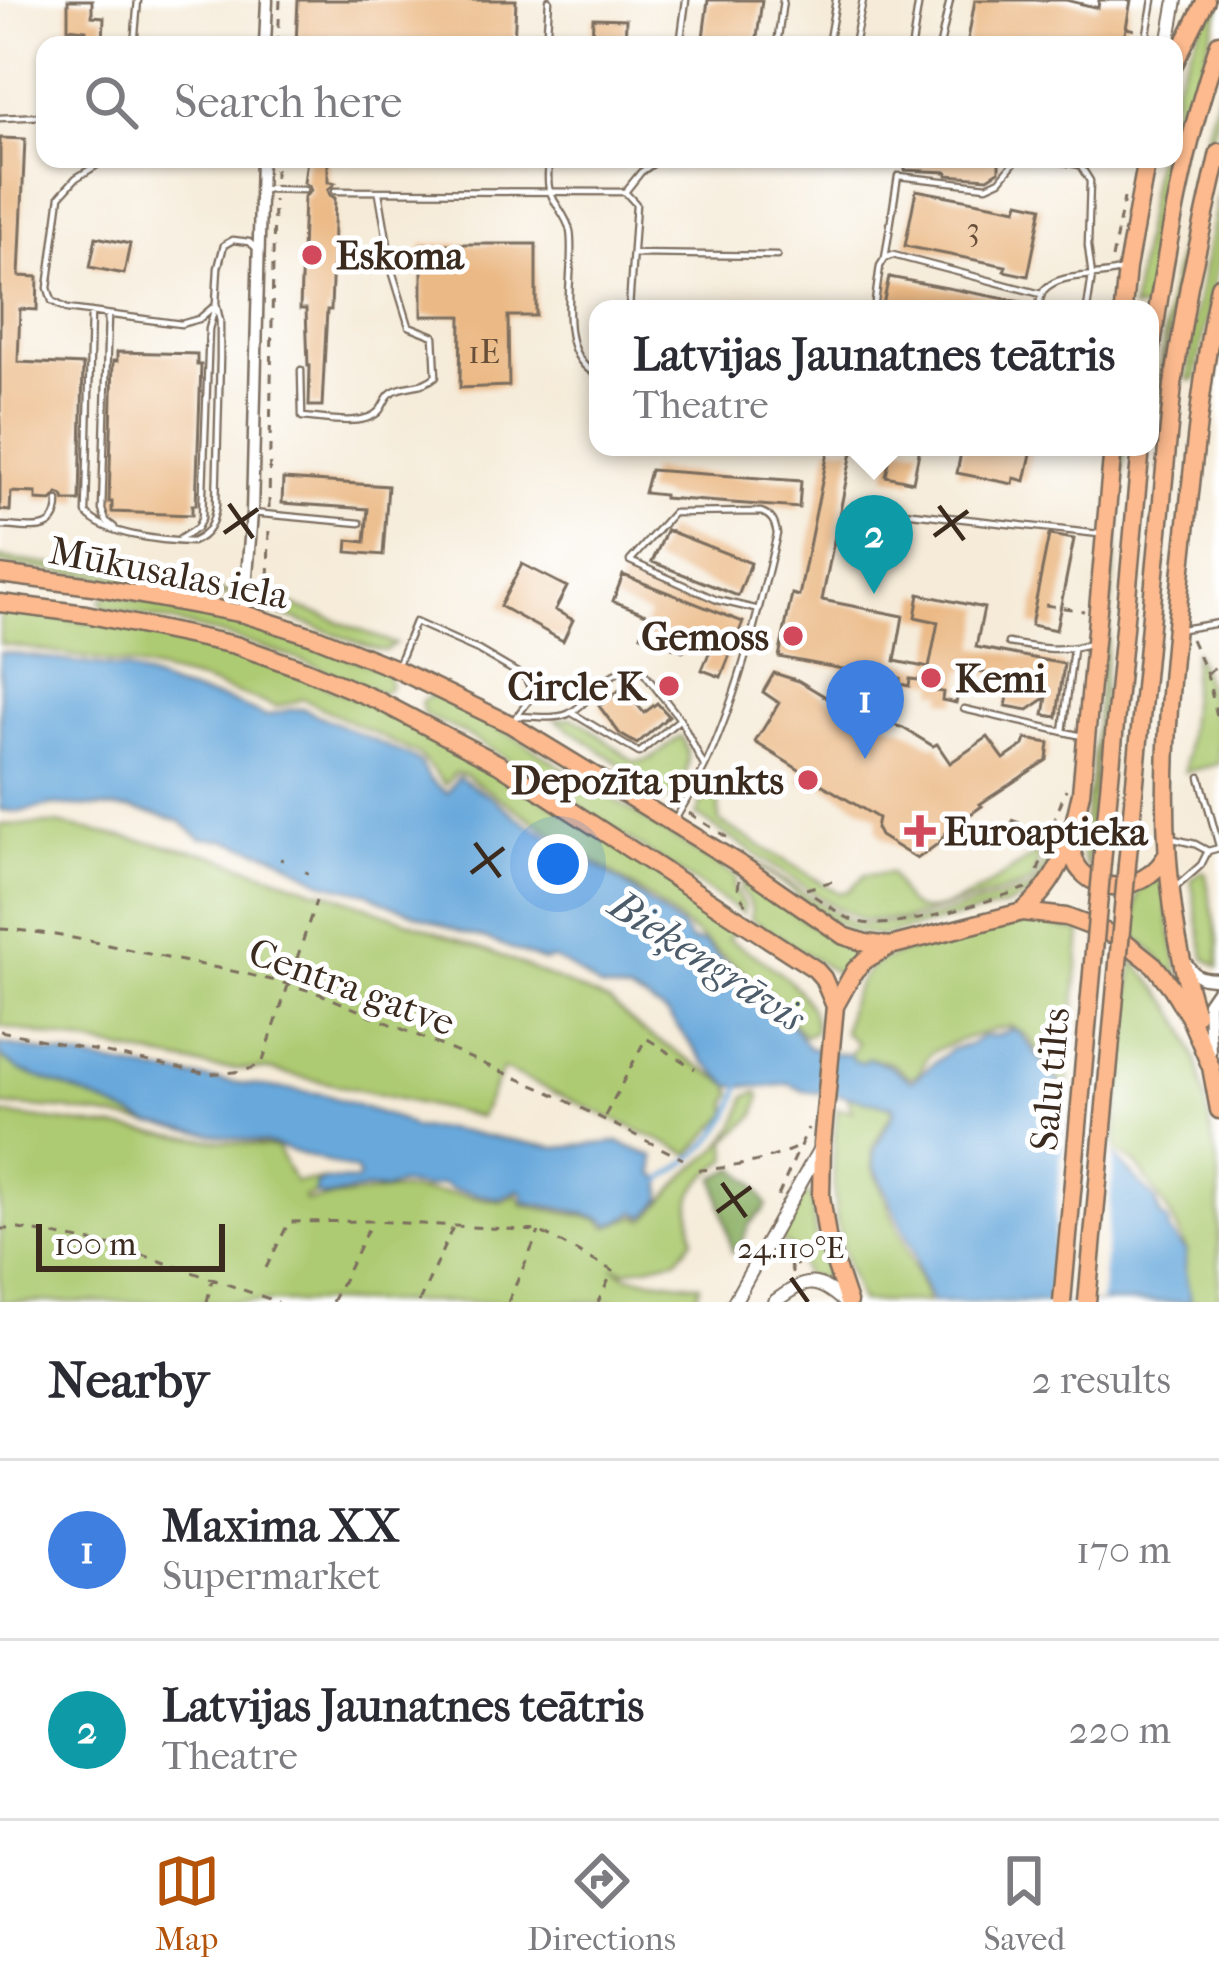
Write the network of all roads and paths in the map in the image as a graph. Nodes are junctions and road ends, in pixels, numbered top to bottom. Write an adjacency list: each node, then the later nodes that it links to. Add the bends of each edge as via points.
1 (138, 0): 16 (lane)
2 (267, 0): 17 (street)
3 (280, 0): 18 (path)
4 (549, 0): 19 (lane)
5 (686, 0): 20 (lane)
6 (783, 0): 21 (lane)
7 (836, 0): 22 (lane)
8 (863, 0): 23 (lane)
9 (919, 0): 24 (lane)
10 (950, 0): 25 (lane)
11 (1153, 0): 26 (lane)
12 (1176, 0): 27 (street)
13 (1206, 0): 29 (highway)
14 (1126, 28): 15 (path)
15 (1140, 30)
16 (135, 36)
17 (266, 36)
18 (278, 36)
19 (547, 36)
20 (681, 36)
21 (778, 36)
22 (830, 36)
23 (856, 36)
24 (913, 36)
25 (942, 36)
26 (1147, 36)
27 (1170, 36)
28 (1219, 43): 60 (highway)
29 (1183, 46)
30 (36, 116): 31 (lane)
31 (0, 118)
32 (1219, 152): 157 (highway, Salu tilts, bridge, via 1173,385)
33 (92, 168): 62 (lane, via 60,196 48,289 67,309)
34 (263, 168): 41 (street)
35 (273, 168): 41 (path)
36 (548, 168): 45 (lane)
37 (647, 168): 46 (lane)
38 (1010, 168): 50 (lane, via 987,186 898,176)
39 (1082, 168): 52 (lane, via 1090,181)
40 (1145, 168): 51 (highway)
41 (268, 190): 42 (lane); 47 (street); 71 (path)
42 (304, 190)
43 (335, 190): 44 (lane)
44 (379, 192): 45 (lane); 64 (lane, via 409,326 434,336 436,376 386,396 365,420 302,417)
45 (549, 192): 46 (lane); 65 (lane, via 570,231 568,314 574,349)
46 (625, 192): 48 (lane, via 637,204)
47 (259, 251): 61 (lane, via 239,238 224,245); 70 (street)
48 (633, 254): 49 (lane); 55 (lane)
49 (777, 256)
50 (885, 258): 54 (lane); 56 (lane)
51 (1127, 268): 52 (lane); 59 (highway)
52 (1092, 276): 54 (lane, via 1068,278); 58 (lane)
53 (1219, 286): 87 (highway, via 1197,427)
54 (1041, 294): 57 (lane)
55 (630, 300)
56 (875, 300)
57 (1040, 300)
58 (1089, 300)
59 (1125, 300)
60 (1158, 300)
61 (216, 303): 63 (lane, via 188,323); 76 (lane, via 202,518); 76 (lane, via 214,521 200,539)
62 (92, 312): 63 (lane); 74 (lane, via 86,508 89,519)
63 (108, 315): 74 (lane, via 102,510)
64 (301, 370)
65 (589, 371)
66 (1111, 456): 75 (highway)
67 (1140, 456): 156 (highway, Salu tilts, bridge)
68 (58, 501): 73 (lane, via 54,523)
69 (866, 508): 75 (lane)
70 (252, 514): 71 (lane); 85 (street)
71 (269, 515): 72 (lane); 79 (path)
72 (360, 523)
73 (0, 526)
74 (120, 531): 76 (lane)
75 (1105, 536): 88 (highway)
76 (175, 541)
77 (0, 574): 78 (highway, Mūkusalas iela)
78 (92, 586): 84 (highway, via 79,598); 85 (highway, Mūkusalas iela)
79 (268, 594)
80 (0, 604): 84 (highway, Mūkusalas iela)
81 (1045, 605): 83 (path)
82 (759, 610): 82 (lane, via 777,534 769,515 673,513 631,561); 102 (lane)
83 (1085, 611)
84 (86, 614): 94 (highway, Mūkusalas iela, via 235,645)
85 (244, 614): 92 (highway, Mūkusalas iela)
86 (1219, 623): 87 (lane)
87 (1184, 634): 93 (path); 111 (highway, via 1167,731)
88 (1096, 642): 90 (lane); 101 (highway)
89 (1008, 643): 90 (lane)
90 (1073, 650): 100 (lane)
91 (1219, 662): 93 (path)
92 (396, 669): 94 (highway, via 398,694); 98 (highway, Mūkusalas iela); 98 (lane, via 416,622 526,678 533,695)
93 (1207, 675): 99 (path)
94 (377, 700): 123 (highway, Mūkusalas iela, via 500,764)
95 (964, 709): 100 (lane)
96 (572, 713): 97 (lane, via 639,753); 97 (lane, via 631,669 644,673); 98 (lane)
97 (680, 719): 102 (lane)
98 (514, 720): 106 (highway, Mūkusalas iela)
99 (1219, 724)
100 (1064, 732): 101 (lane)
101 (1088, 737): 107 (highway)
102 (703, 769): 106 (lane)
103 (1200, 777): 105 (lane)
104 (1219, 803): 105 (lane)
105 (1208, 806): 115 (lane)
106 (677, 816): 113 (path); 118 (highway, Mūkusalas iela)
107 (1076, 819): 110 (lane); 114 (highway)
108 (1011, 820): 109 (path, via 1042,830)
109 (1054, 824)
110 (1049, 836): 112 (lane); 119 (path, via 1025,889 898,923 855,921 802,888)
111 (1166, 836): 116 (lane); 117 (highway)
112 (1028, 841)
113 (735, 843)
114 (1070, 843): 117 (highway, via 1082,873 1108,885 1142,882); 122 (highway, via 1046,890)
115 (1219, 847): 116 (lane)
116 (1208, 851): 120 (lane)
117 (1166, 856): 120 (highway)
118 (746, 868): 123 (path, via 737,886 748,909); 125 (highway, Mūkusalas iela, via 844,936)
119 (833, 881)
120 (1171, 892): 126 (highway)
121 (316, 902): 127 (path)
122 (1022, 911): 125 (highway); 131 (highway, via 1066,917 1130,944 1172,988)
123 (743, 921): 129 (highway, Mūkusalas iela, via 815,969)
124 (0, 929): 127 (path, Centra gatve)
125 (890, 946): 129 (highway, via 855,970)
126 (1183, 956): 128 (street, via 1194,975); 131 (highway)
127 (288, 983): 130 (path, via 263,1061 242,1071 208,1074); 134 (path, Centra gatve)
128 (1219, 983): 131 (street, via 1208,1003)
129 (836, 1006): 135 (highway)
130 (0, 1030)
131 (1211, 1067): 133 (highway)
132 (694, 1069): 134 (path, via 646,1038)
133 (1219, 1110)
134 (604, 1118): 137 (path, Centra gatve)
135 (822, 1144): 143 (street); 155 (highway, via 828,1243)
136 (800, 1146): 138 (path)
137 (683, 1159)
138 (698, 1170)
139 (372, 1221): 140 (path); 144 (path, via 289,1222); 150 (path)
140 (454, 1225): 142 (path); 151 (path)
141 (0, 1229): 145 (path, via 120,1247)
142 (539, 1231): 152 (path); 153 (path, via 613,1271)
143 (769, 1239): 146 (path, via 792,1255); 154 (street)
144 (266, 1268)
145 (212, 1277): 148 (path); 149 (path)
146 (803, 1284): 147 (street); 155 (street, via 824,1286)
147 (776, 1301)
148 (207, 1302)
149 (278, 1302)
150 (332, 1302)
151 (419, 1302)
152 (508, 1302)
153 (598, 1302)
154 (734, 1302)
155 (846, 1302)
156 (1062, 1302)
157 (1087, 1302)

